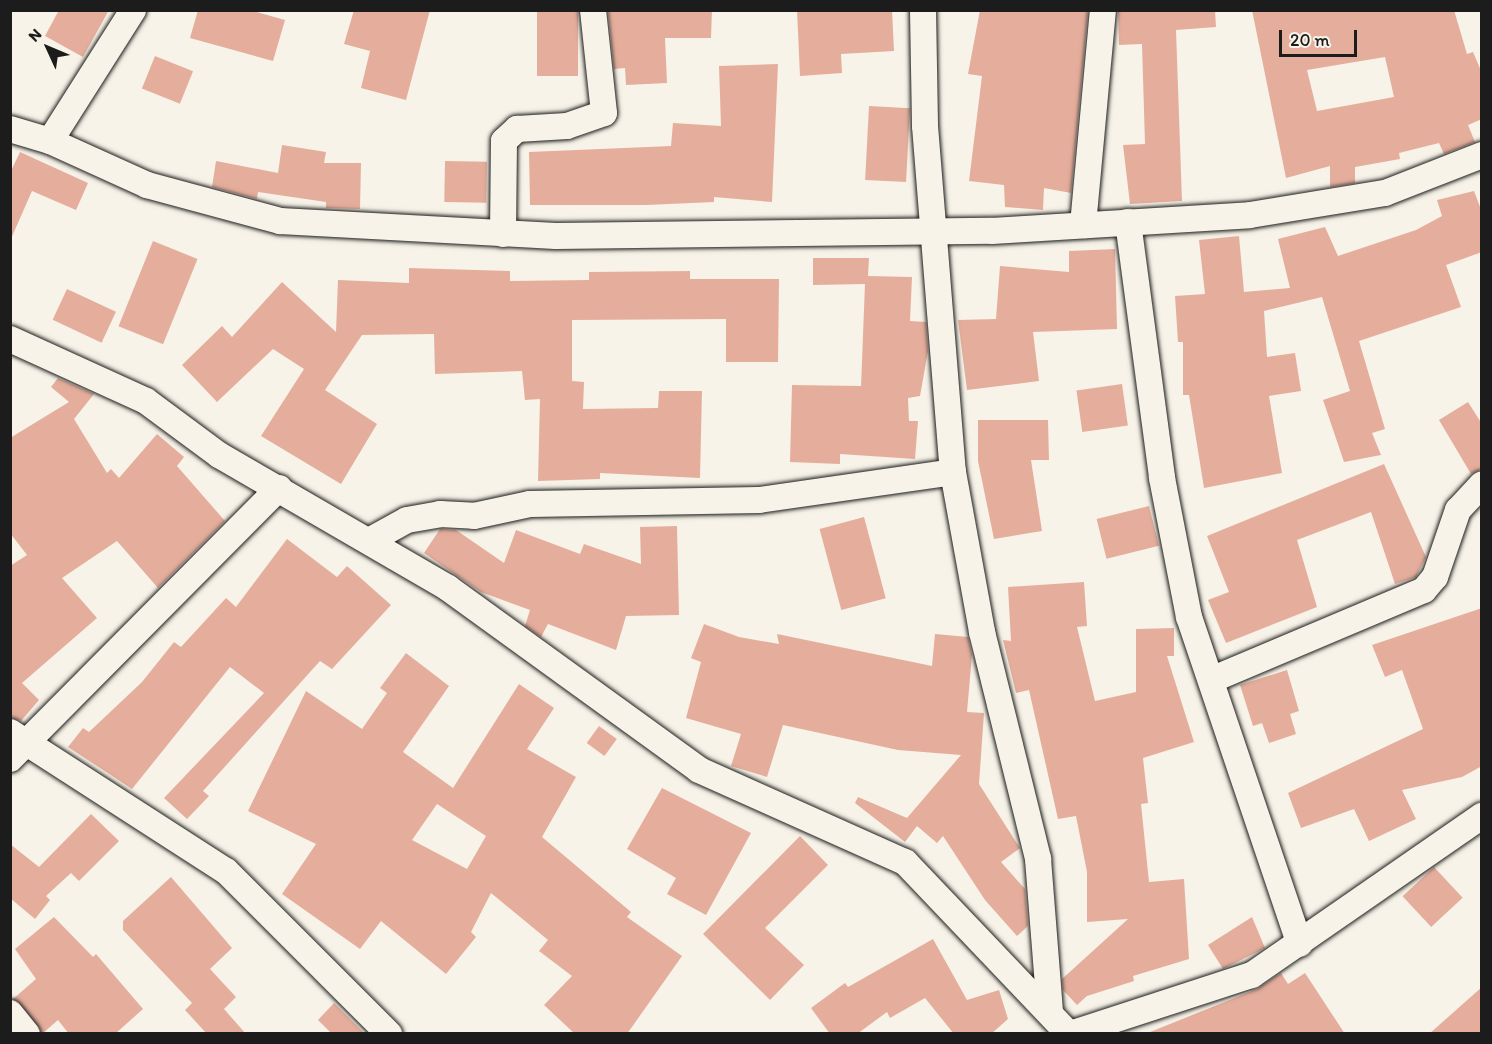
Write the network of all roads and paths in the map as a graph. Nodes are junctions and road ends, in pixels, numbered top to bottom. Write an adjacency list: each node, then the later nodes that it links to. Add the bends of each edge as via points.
1 (133, 10): 6 (street)
2 (593, 10): 11 (street, via 604,113 567,126 517,129 504,141)
3 (923, 10): 10 (street)
4 (1103, 10): 9 (street)
5 (10, 129): 6 (street)
6 (50, 141): 11 (street, via 147,185 279,220)
7 (1482, 155): 8 (street, via 1385,193 1250,215)
8 (1128, 222): 9 (street); 17 (street, via 1162,478 1189,617)
9 (1083, 225): 10 (street)
10 (932, 232): 11 (street); 13 (street)
11 (503, 234)
12 (10, 339): 15 (street, via 146,400 219,455)
13 (953, 472): 16 (street, via 759,500 530,504 474,516 440,514 407,520); 21 (street, via 982,633 1038,859)
14 (1482, 484): 17 (street, via 1458,510 1435,577 1424,590)
15 (279, 488): 16 (street); 18 (street)
16 (369, 541): 21 (street, via 448,588 699,770 905,862)
17 (1211, 680): 20 (street)
18 (15, 744): 24 (street, via 226,872)
19 (1482, 816): 20 (street)
20 (1300, 944): 25 (street, via 1234,985)
21 (1050, 1012): 25 (street)
22 (10, 1013): 23 (street)
23 (27, 1034)
24 (389, 1034)
25 (1070, 1034)

